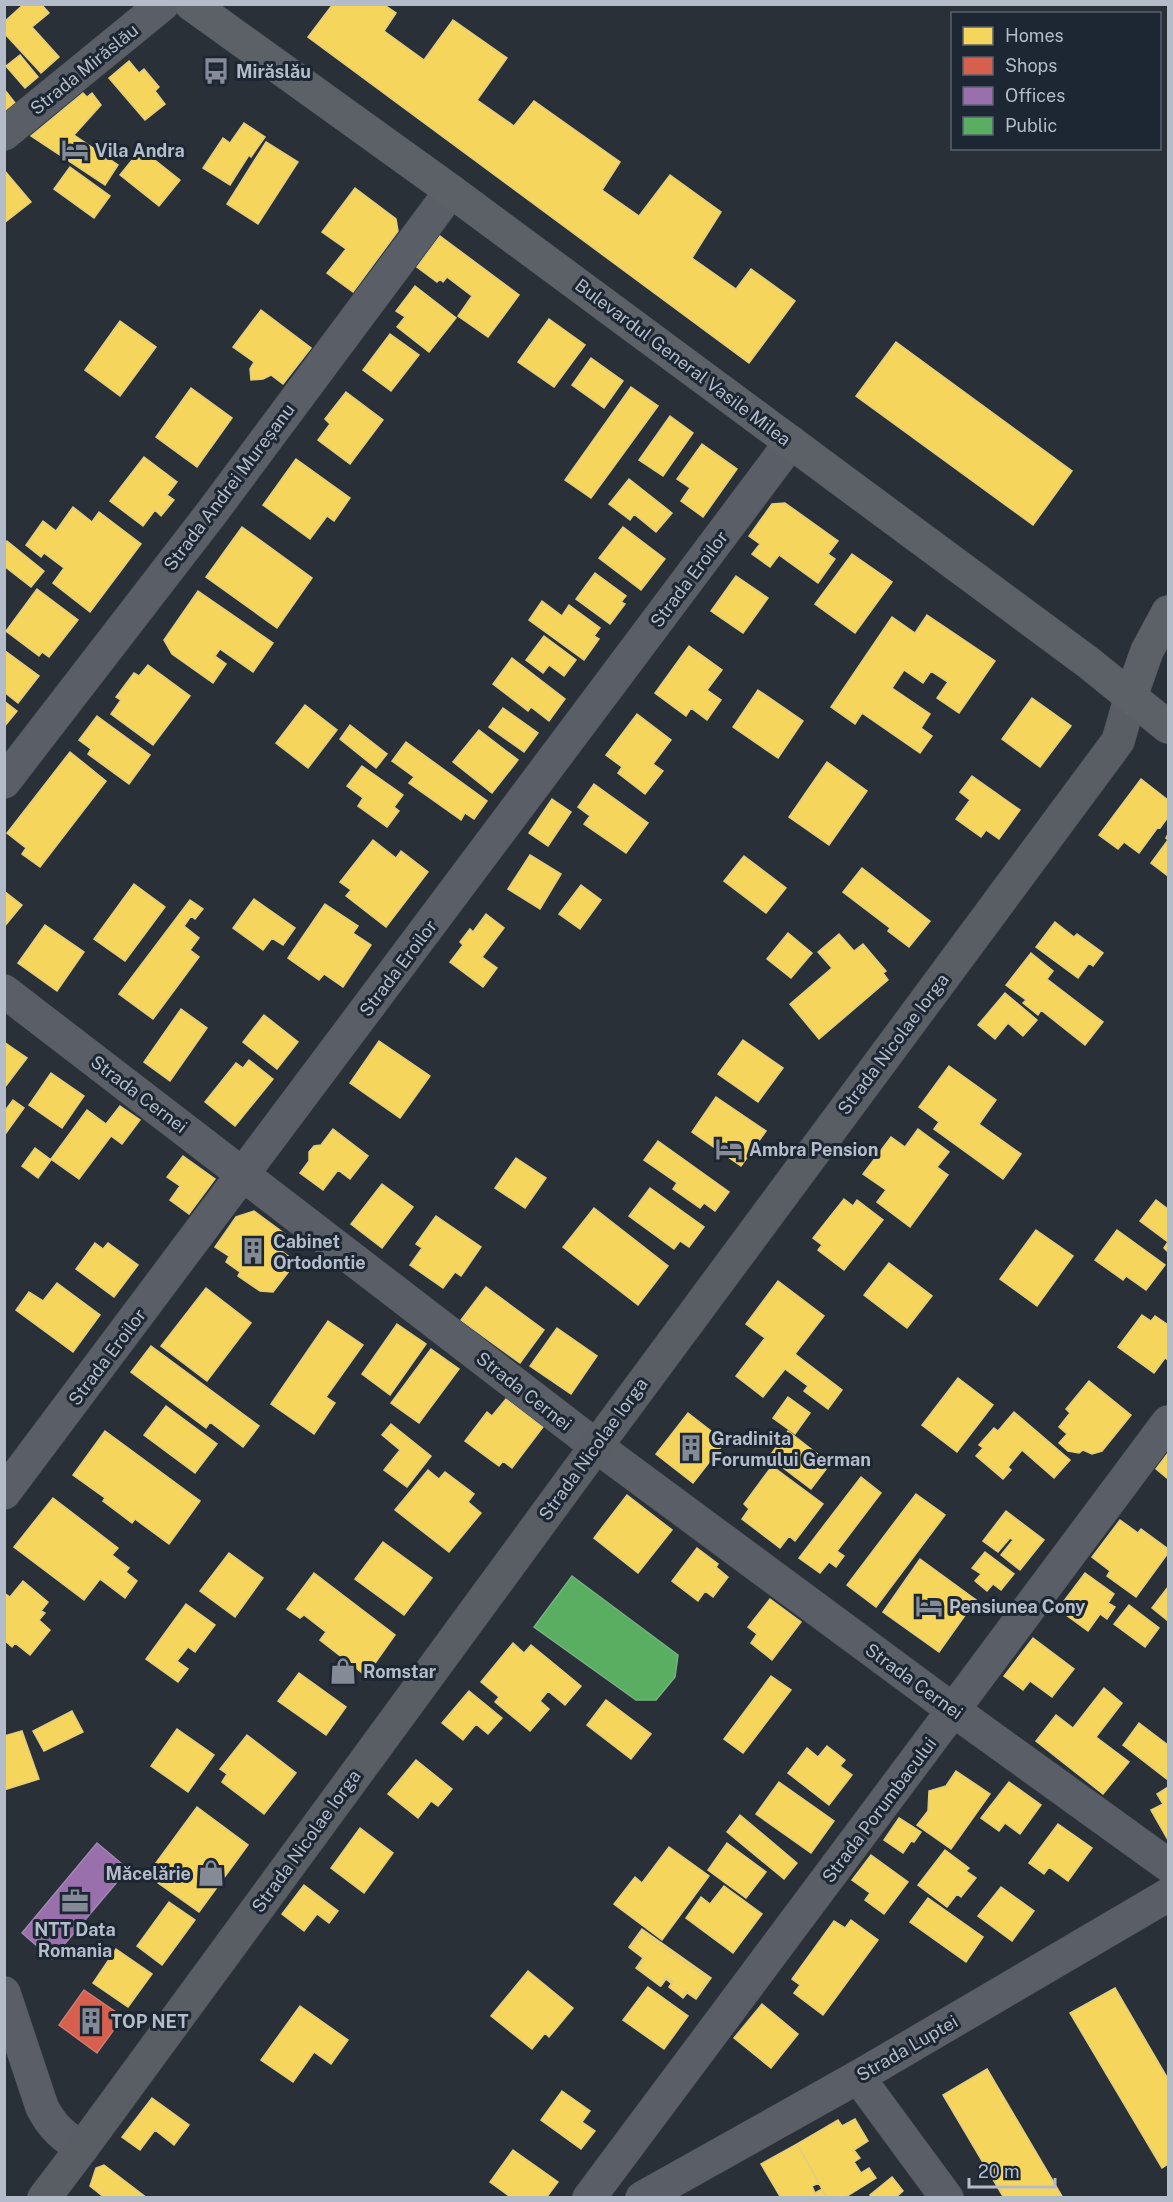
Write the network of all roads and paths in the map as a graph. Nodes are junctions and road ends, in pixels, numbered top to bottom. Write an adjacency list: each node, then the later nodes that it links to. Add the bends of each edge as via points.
1 (163, 4): 3 (street, Strada Mirăslău)
2 (192, 4): 4 (main road, Bulevardul General Vasile Milea)
3 (4, 134)
4 (451, 191): 5 (main road, Bulevardul General Vasile Milea); 9 (street, Strada Andrei Mureșanu)
5 (790, 442): 7 (main road, Bulevardul General Vasile Milea); 11 (street, Strada Eroilor)
6 (1168, 612): 7 (main road)
7 (1131, 696): 8 (main road, Bulevardul General Vasile Milea); 13 (main road, Strada Nicolae Iorga, via 1118,741)
8 (1168, 727)
9 (4, 782)
10 (4, 992): 11 (street, Strada Cernei)
11 (244, 1174): 13 (street, Strada Cernei); 14 (street, Strada Eroilor)
12 (1168, 1422): 15 (street, Strada Porumbacului)
13 (596, 1446): 15 (street, Strada Cernei); 20 (main road, Strada Nicolae Iorga)
14 (4, 1493)
15 (953, 1710): 16 (street, Strada Cernei); 22 (street, Strada Porumbacului)
16 (1168, 1865)
17 (1168, 1895): 19 (street, Strada Luptei)
18 (4, 1993): 20 (street, via 42,2107 60,2133)
19 (858, 2077): 23 (street, Strada Luptei); 24 (street)
20 (82, 2148): 21 (main road, Strada Nicolae Iorga)
21 (44, 2198)
22 (589, 2198)
23 (642, 2198)
24 (947, 2198)

